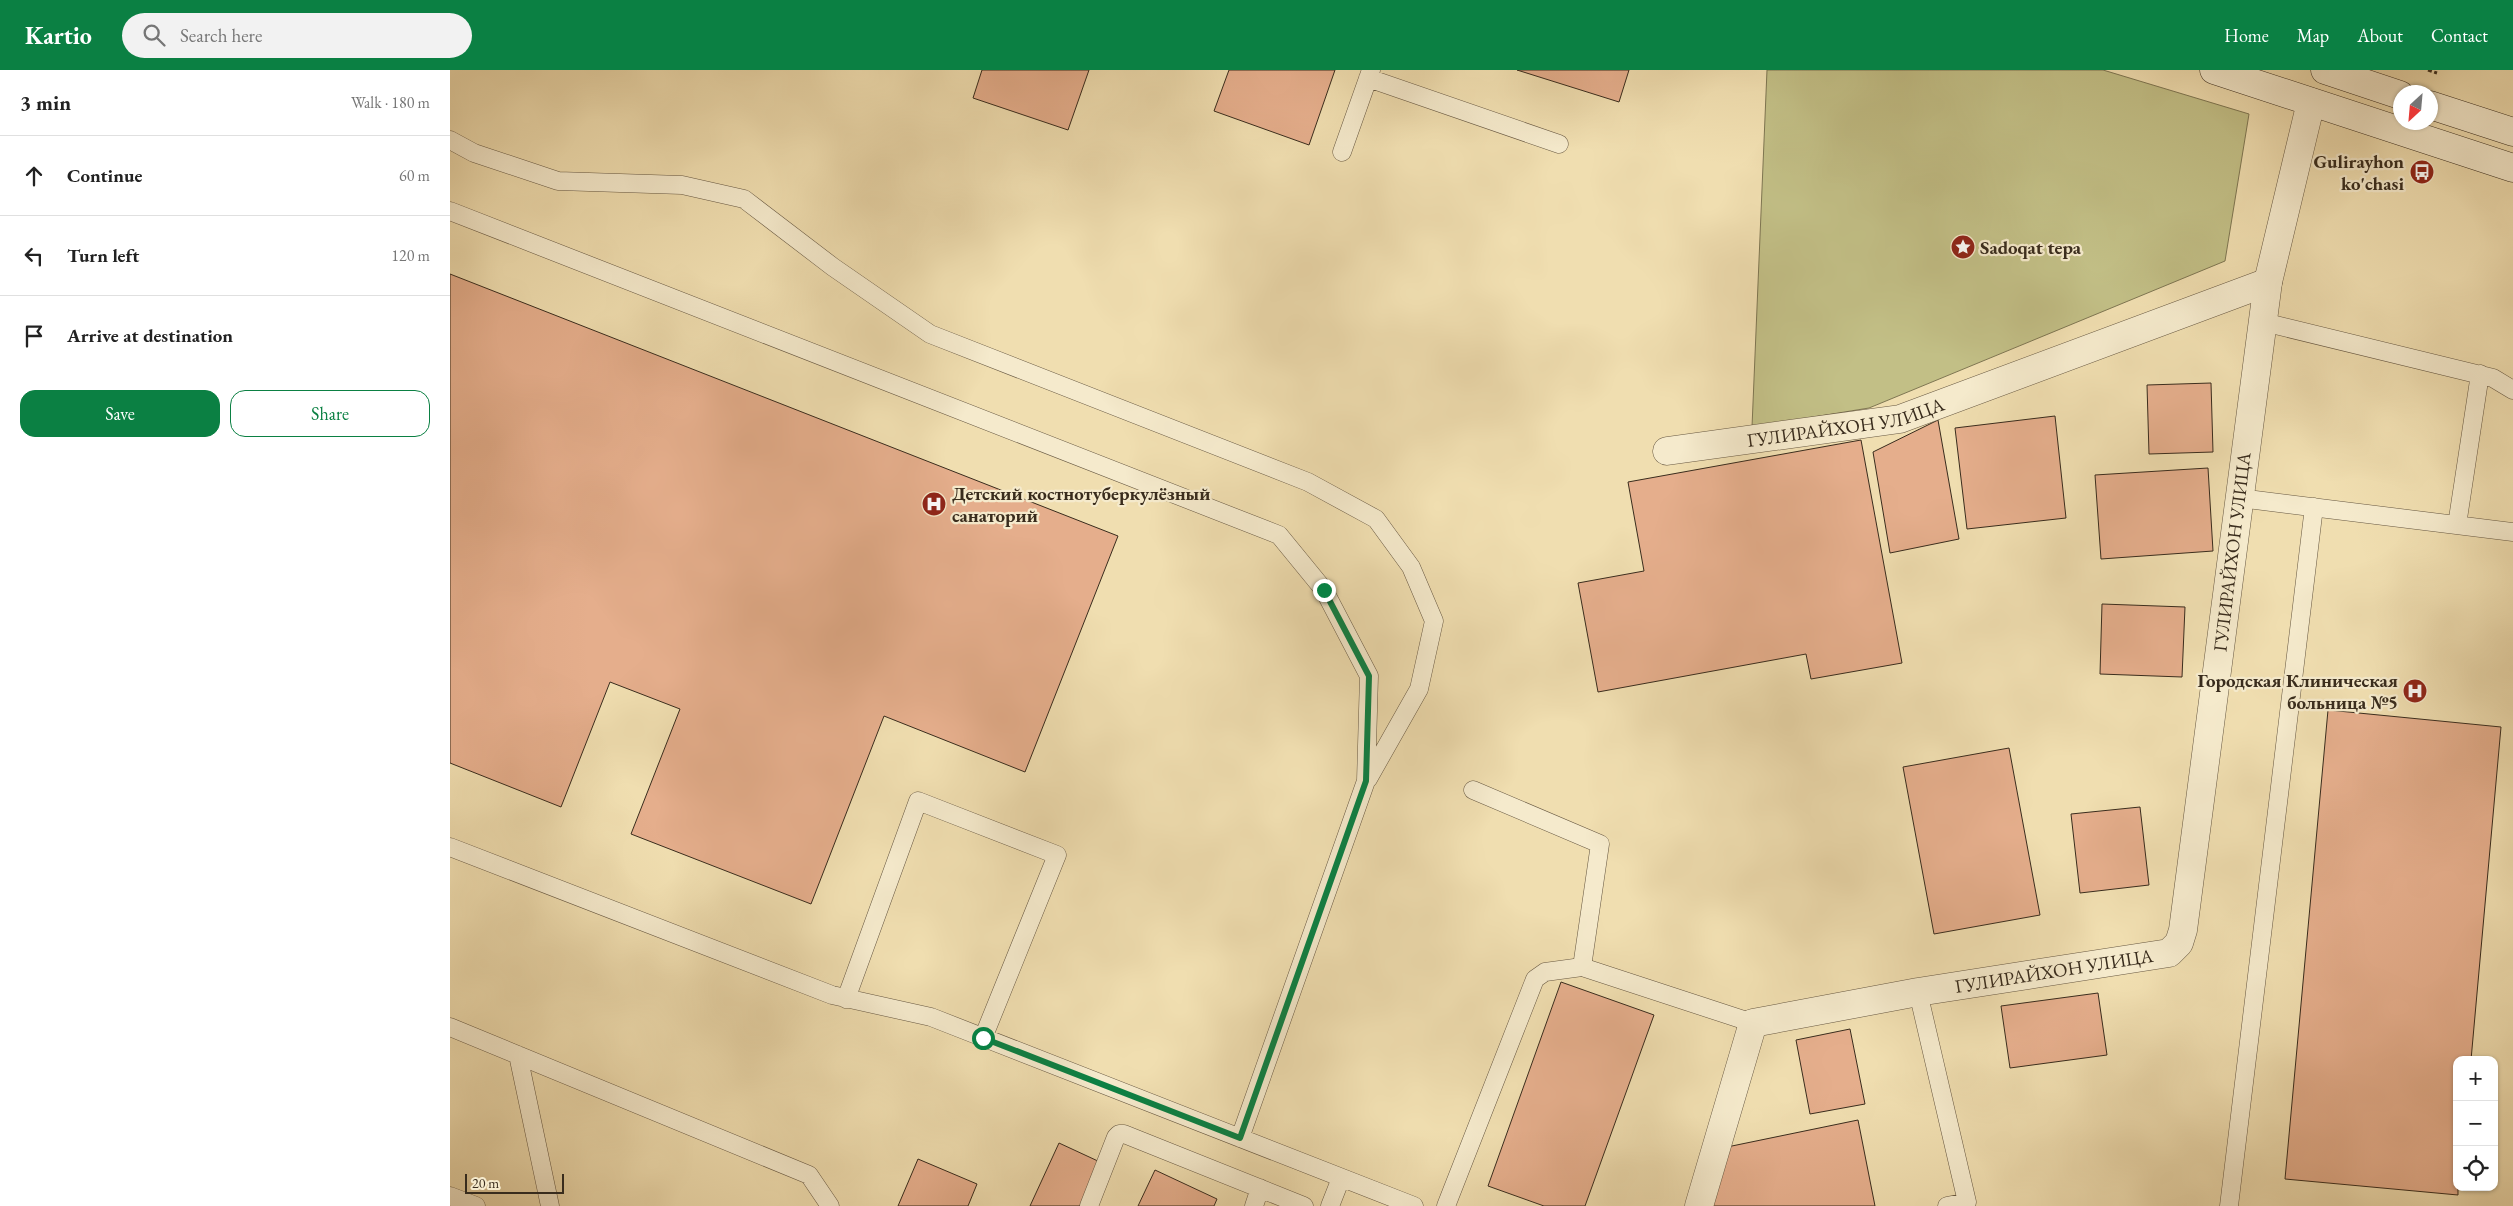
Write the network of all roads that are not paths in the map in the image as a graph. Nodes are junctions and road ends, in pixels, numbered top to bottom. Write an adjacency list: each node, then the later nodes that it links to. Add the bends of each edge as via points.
1 (2214, 70): 5 (street)
2 (2324, 70): 4 (street); 5 (street)
3 (1369, 74): 9 (lane); 10 (lane)
4 (2393, 93)
5 (2311, 102): 11 (street); 13 (street)
6 (2438, 108): 7 (street)
7 (2513, 132)
8 (450, 140): 22 (lane, via 474,153 558,181 682,185 744,199 930,334 1308,482 1376,518 1411,567 1434,621 1419,689)
9 (1558, 144)
10 (1342, 152)
11 (2513, 168)
12 (450, 210): 22 (lane, via 1279,534 1324,590 1369,676)
13 (2268, 282): 14 (street, ГУЛИРАЙХОН УЛИЦА); 17 (street, ГУЛИРАЙХОН УЛИЦА, via 1900,419)
14 (2263, 322): 15 (lane); 18 (street, ГУЛИРАЙХОН УЛИЦА)
15 (2480, 374): 16 (lane); 20 (lane)
16 (2513, 390)
17 (1667, 451)
18 (2239, 498): 19 (lane); 26 (street, ГУЛИРАЙХОН УЛИЦА, via 2179,943 2169,953)
19 (2314, 507): 20 (lane); 47 (lane)
20 (2457, 525): 21 (lane)
21 (2513, 532)
22 (1366, 781): 32 (lane)
23 (1473, 790): 25 (lane, via 1600,844)
24 (450, 847): 27 (lane)
25 (1582, 967): 28 (lane); 44 (lane, via 1544,972 1535,979)
26 (1918, 992): 28 (street, ГУЛИРАЙХОН УЛИЦА); 46 (lane, via 1967,1202)
27 (846, 999): 30 (lane, via 931,1017); 30 (lane, via 918,801 1057,854)
28 (1753, 1023): 45 (street)
29 (450, 1027): 31 (lane)
30 (983, 1038): 32 (lane)
31 (518, 1055): 37 (lane); 38 (lane, via 810,1175)
32 (1240, 1138): 33 (lane)
33 (1341, 1178): 42 (lane); 43 (lane)
34 (1260, 1188): 39 (lane, via 1119,1134); 40 (lane); 41 (lane)
35 (450, 1196): 36 (lane)
36 (476, 1206)
37 (550, 1206)
38 (830, 1206)
39 (1089, 1206)
40 (1254, 1206)
41 (1304, 1206)
42 (1330, 1206)
43 (1414, 1206)
44 (1446, 1206)
45 (1699, 1206)
46 (1947, 1206)
47 (2229, 1206)

